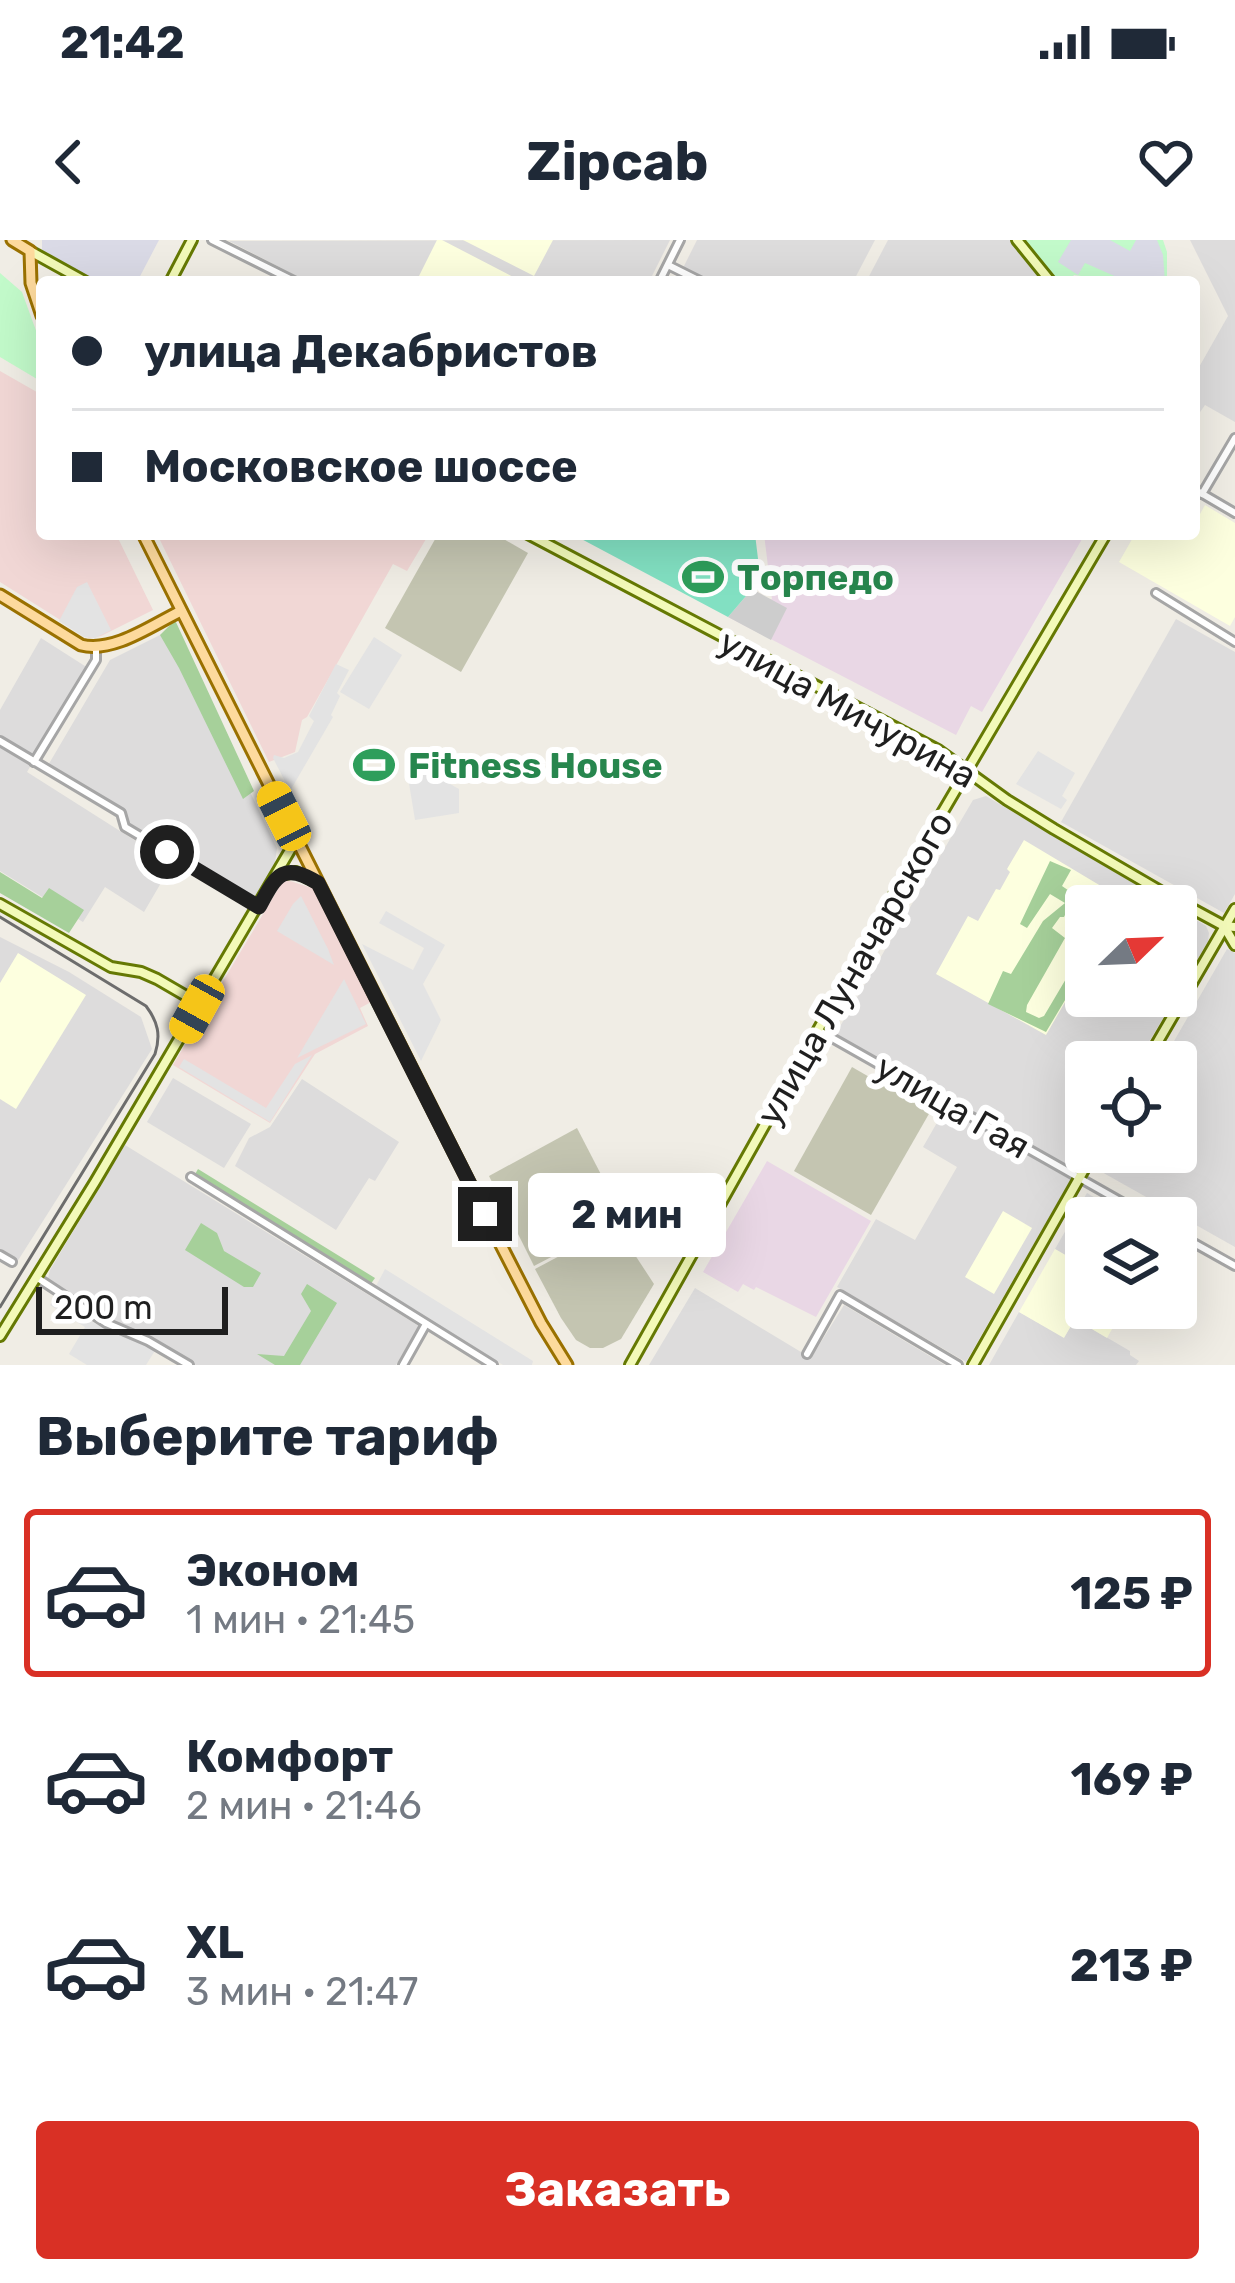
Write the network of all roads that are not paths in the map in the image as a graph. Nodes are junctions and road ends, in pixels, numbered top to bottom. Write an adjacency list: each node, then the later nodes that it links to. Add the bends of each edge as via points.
1 (12, 240): 6 (main road)
2 (192, 240): 9 (main road)
3 (212, 240): 10 (street)
4 (680, 240): 7 (street)
5 (1017, 240): 13 (main road)
6 (32, 246): 8 (main road); 14 (main road)
7 (668, 265): 11 (street); 12 (street)
8 (77, 276)
9 (173, 276)
10 (284, 276)
11 (662, 276)
12 (690, 276)
13 (1046, 276)
14 (36, 298)
15 (1235, 438): 16 (street)
16 (1200, 489)
17 (1200, 493): 18 (street)
18 (1235, 513)
19 (146, 540): 24 (main road)
20 (548, 540): 29 (main road, улица Мичурина)
21 (1103, 540): 29 (main road, улица Луначарского)
22 (1156, 593): 25 (street)
23 (0, 595): 26 (main road)
24 (182, 611): 26 (main road); 30 (main road)
25 (1235, 642)
26 (100, 651): 28 (street)
27 (0, 741): 28 (street)
28 (34, 762): 34 (street, via 121,813 125,826 170,859)
29 (968, 771): 36 (main road, улица Мичурина); 39 (main road, улица Луначарского)
30 (296, 840): 31 (main road); 32 (main road)
31 (277, 876): 32 (main road, via 296,872); 34 (main road)
32 (318, 883): 57 (main road)
33 (0, 904): 38 (main road, via 111,967 141,972)
34 (259, 907): 38 (main road)
35 (1235, 909): 36 (main road)
36 (1230, 927): 37 (main road); 40 (main road)
37 (1235, 945)
38 (200, 1004): 49 (main road)
39 (818, 1030): 43 (street, улица Гая); 53 (main road, улица Луначарского)
40 (1159, 1041)
41 (1082, 1173): 43 (main road)
42 (191, 1177): 50 (street)
43 (1079, 1178): 44 (street, улица Гая); 59 (main road)
44 (1113, 1197)
45 (1197, 1245): 48 (street)
46 (0, 1255): 47 (street)
47 (12, 1262)
48 (1235, 1266)
49 (36, 1277): 51 (main road); 54 (street)
50 (426, 1324): 55 (street); 56 (street)
51 (0, 1336)
52 (807, 1354): 58 (street, via 840,1295)
53 (629, 1362)
54 (189, 1365)
55 (403, 1365)
56 (493, 1365)
57 (563, 1365)
58 (958, 1365)
59 (973, 1365)

